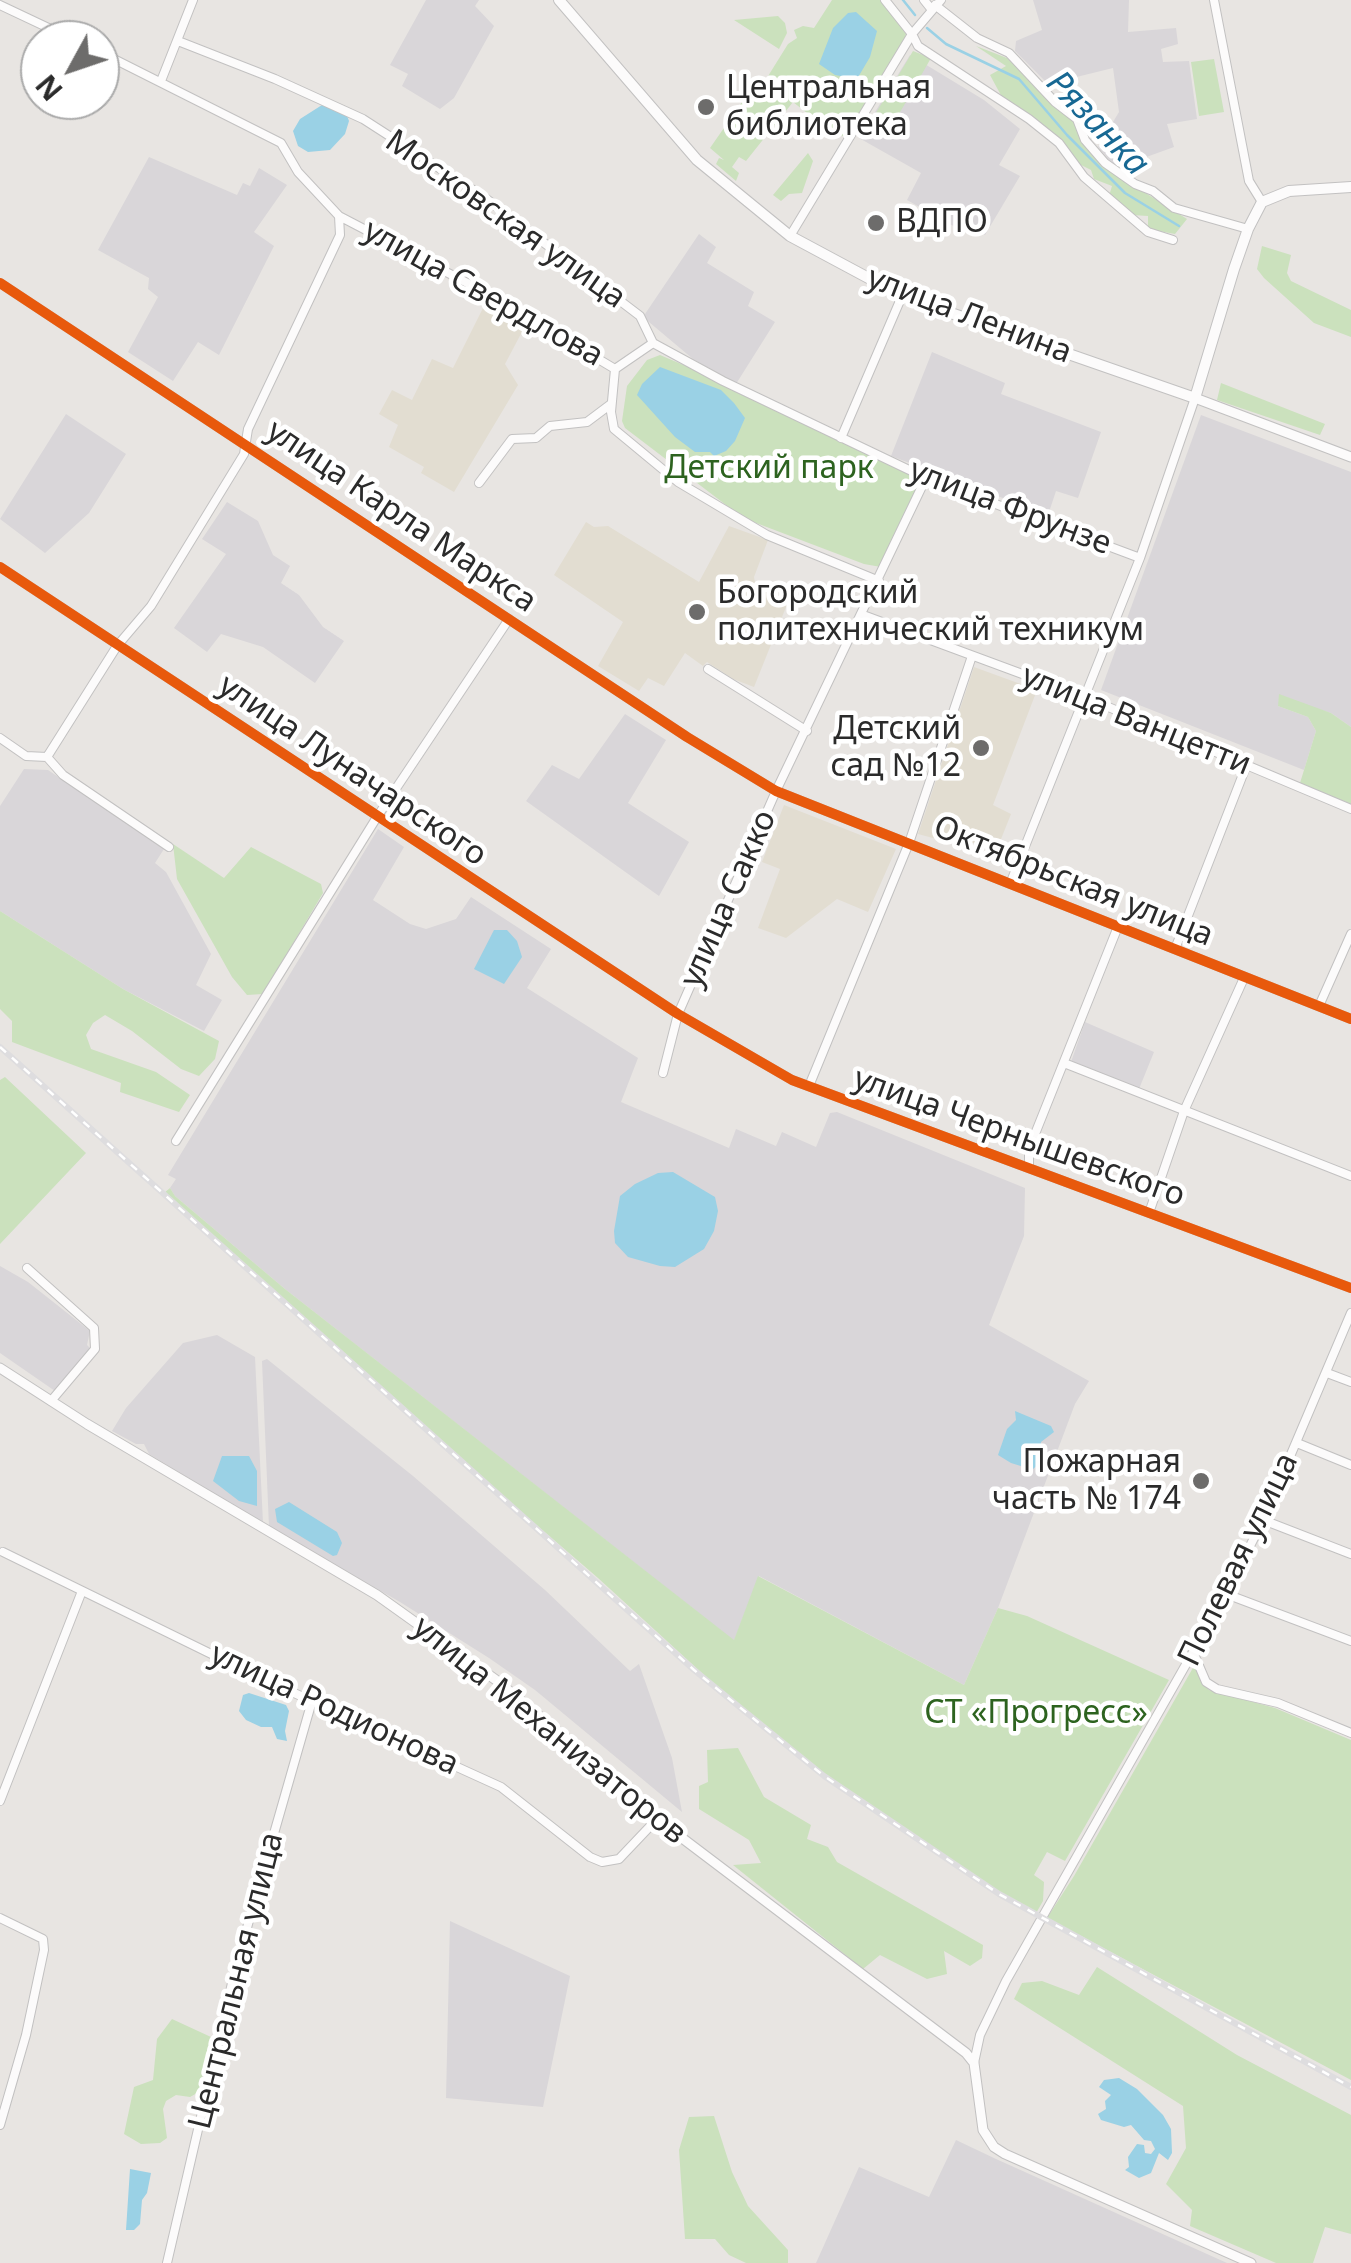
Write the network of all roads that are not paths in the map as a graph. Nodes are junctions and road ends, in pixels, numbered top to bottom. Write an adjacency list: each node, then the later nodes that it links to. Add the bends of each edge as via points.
1 (193, 0): 10 (street)
2 (559, 0): 17 (main road, улица Ленина, via 698,160)
3 (884, 0): 9 (street)
4 (924, 0): 7 (street)
5 (1214, 0): 14 (street, via 1249,181)
6 (0, 5): 8 (street)
7 (936, 5): 9 (street); 16 (street, via 976,38 1009,53 1077,119 1105,163 1174,208)
8 (32, 20)
9 (912, 34): 17 (street); 18 (street, via 918,46 1059,143 1084,177 1148,232)
10 (178, 42): 12 (street); 21 (street, Московская улица, via 378,129 484,197 640,316)
11 (120, 62): 12 (street, улица Свердлова)
12 (161, 81): 15 (street, улица Свердлова, via 281,143)
13 (1351, 186): 14 (main road, via 1289,191)
14 (1262, 202): 16 (main road)
15 (339, 216): 22 (street, улица Свердлова); 26 (street, via 340,235)
16 (1248, 229): 23 (main road)
17 (790, 236): 20 (main road, улица Ленина)
18 (1173, 240)
19 (0, 282): 26 (street, улица Карла Маркса)
20 (902, 296): 23 (main road, улица Ленина); 25 (street)
21 (653, 343): 22 (street); 25 (street, улица Фрунзе)
22 (615, 368): 24 (street, улица Свердлова)
23 (1195, 398): 27 (street, улица Ленина); 30 (street)
24 (611, 404): 29 (street, via 587,422 550,426 536,438 512,438); 32 (street, улица Свердлова, via 614,429 718,509)
25 (841, 438): 28 (street, улица Фрунзе)
26 (244, 442): 34 (street, улица Карла Маркса); 35 (street, via 244,454 165,583)
27 (1351, 457)
28 (926, 478): 30 (street, улица Фрунзе); 32 (street, улица Сакко)
29 (479, 483)
30 (1140, 558): 38 (street)
31 (0, 567): 35 (street, улица Луначарского)
32 (879, 581): 33 (street, улица Сакко)
33 (863, 615): 36 (street, улица Ванцетти); 39 (street, улица Сакко)
34 (509, 618): 43 (street, улица Карла Маркса); 45 (street)
35 (118, 646): 41 (street); 45 (street, улица Луначарского)
36 (972, 656): 38 (street, улица Ванцетти); 46 (street)
37 (708, 669): 39 (street)
38 (1086, 698): 42 (street, улица Ванцетти); 48 (street)
39 (807, 731): 43 (street, улица Сакко)
40 (0, 738): 41 (street, via 26,756)
41 (47, 757): 47 (street)
42 (1246, 764): 44 (street, улица Ванцетти); 51 (street)
43 (776, 790): 46 (street, Октябрьская улица); 54 (street, улица Сакко)
44 (1351, 809)
45 (377, 817): 54 (street, улица Луначарского); 60 (street)
46 (909, 843): 48 (street, Октябрьская улица); 58 (street)
47 (169, 848)
48 (1010, 884): 49 (street, Октябрьская улица)
49 (1117, 928): 51 (street, Октябрьская улица); 56 (street)
50 (1351, 934): 53 (street)
51 (1176, 949): 52 (street, Октябрьская улица)
52 (1244, 978): 53 (street, Октябрьская улица); 59 (street)
53 (1318, 1006): 55 (street, Октябрьская улица)
54 (678, 1014): 57 (street, улица Сакко); 58 (street, улица Чернышевского)
55 (1351, 1020)
56 (1064, 1063): 59 (street); 61 (street, via 1029,1149)
57 (664, 1072)
58 (809, 1086): 61 (street, улица Чернышевского)
59 (1184, 1111): 62 (street); 63 (street)
60 (176, 1141)
61 (1029, 1168): 63 (street, улица Чернышевского)
62 (1351, 1176)
63 (1148, 1213): 65 (street, улица Чернышевского)
64 (27, 1268): 70 (street, via 94,1328 95,1349)
65 (1351, 1288)
66 (1351, 1313): 68 (street, Полевая улица)
67 (0, 1368): 70 (street, улица Механизаторов)
68 (1328, 1373): 69 (street); 71 (street, Полевая улица)
69 (1351, 1382)
70 (51, 1401): 83 (street, улица Механизаторов, via 377,1596 496,1680)
71 (1297, 1443): 72 (street); 73 (street, Полевая улица)
72 (1351, 1465)
73 (1263, 1520): 75 (street); 77 (street, Полевая улица)
74 (2, 1552): 76 (street, улица Родионова)
75 (1351, 1554)
76 (82, 1591): 80 (street, улица Родионова); 82 (street)
77 (1226, 1594): 78 (street); 79 (street, Полевая улица)
78 (1351, 1640)
79 (1194, 1653): 81 (street, via 1206,1682 1217,1689 1278,1703); 85 (street, Полевая улица, via 1006,1981)
80 (312, 1701): 83 (street, улица Родионова, via 501,1787 602,1862 619,1860); 87 (street, Центральная улица, via 236,1966)
81 (1351, 1733)
82 (0, 1801)
83 (657, 1819): 85 (street, улица Механизаторов)
84 (0, 1918): 86 (street, via 44,1939)
85 (974, 2063): 88 (street, via 983,2130 1004,2154)
86 (0, 2125)
87 (168, 2263)
88 (1251, 2263)

